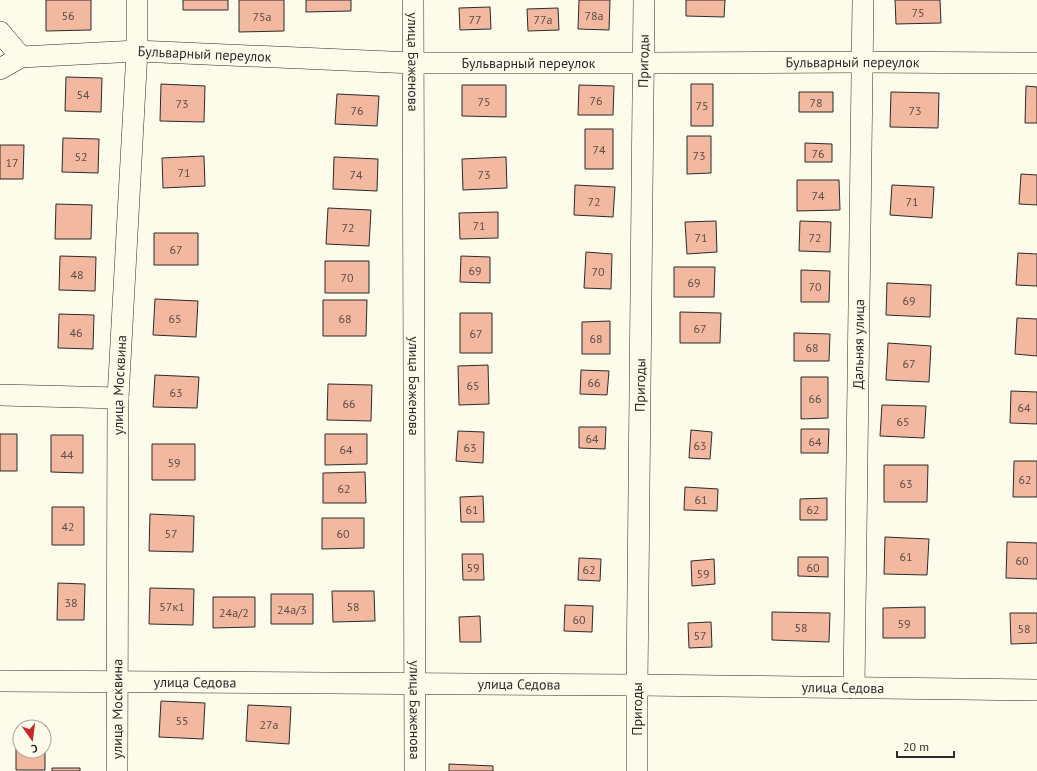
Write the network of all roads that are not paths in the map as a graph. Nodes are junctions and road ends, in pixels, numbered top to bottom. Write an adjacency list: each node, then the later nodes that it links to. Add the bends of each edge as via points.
1 (137, 0): 6 (street, улица Москвина)
2 (413, 0): 9 (street, улица Баженова)
3 (644, 0): 11 (street, Пригоды)
4 (863, 0): 8 (street, Дальняя улица)
5 (0, 32): 7 (street)
6 (137, 51): 7 (street, Бульварный переулок); 9 (street, Бульварный переулок); 14 (street, улица Москвина)
7 (21, 57): 12 (street, Бульварный переулок)
8 (862, 62): 10 (street, Бульварный переулок); 11 (street, Бульварный переулок); 19 (street, Дальняя улица)
9 (413, 63): 11 (street, Бульварный переулок); 17 (street, улица Баженова)
10 (1037, 63)
11 (644, 64): 18 (street, Пригоды)
12 (0, 69)
13 (0, 395): 14 (street)
14 (118, 398): 16 (street, улица Москвина)
15 (0, 681): 16 (street, улица Седова)
16 (117, 682): 17 (street, улица Седова); 21 (street, улица Москвина)
17 (415, 684): 18 (street, улица Седова); 22 (street, улица Баженова)
18 (637, 685): 19 (street, улица Седова); 23 (street, Пригоды)
19 (854, 688): 20 (street, улица Седова)
20 (1037, 690)
21 (117, 771)
22 (415, 771)
23 (637, 771)

